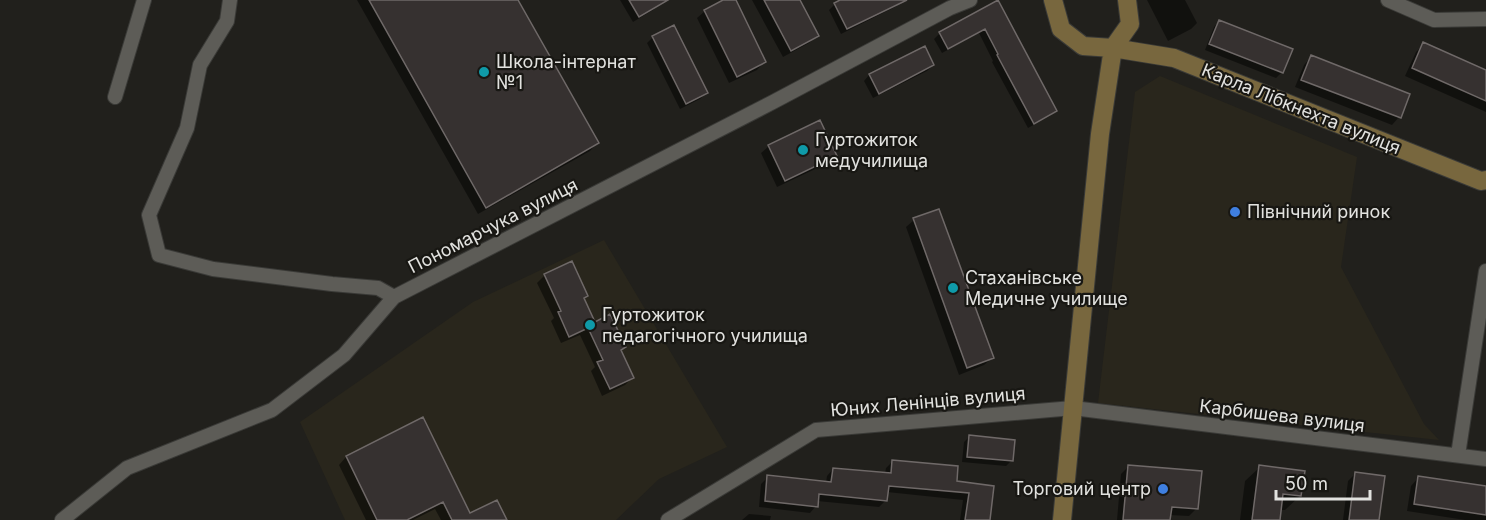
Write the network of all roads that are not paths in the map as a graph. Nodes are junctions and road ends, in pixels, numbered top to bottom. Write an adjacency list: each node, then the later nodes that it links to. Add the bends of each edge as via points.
1 (144, 0): 9 (street)
2 (230, 0): 12 (street, via 226,21 200,65 187,128 149,215 159,255 213,269 378,288)
3 (970, 0): 12 (street, Пономарчука вулиця)
4 (1053, 0): 8 (street, Карла Лібкнехта вулиця, via 1061,29 1068,35 1083,46)
5 (1127, 0): 8 (street, via 1130,24)
6 (1388, 0): 7 (street, via 1434,20)
7 (1486, 19)
8 (1113, 48): 10 (street, Карла Лібкнехта вулиця, via 1174,58); 13 (street, via 1100,134)
9 (116, 98)
10 (1486, 180)
11 (1486, 271): 14 (street)
12 (394, 297): 16 (street, Пономарчука вулиця, via 344,355 272,410 127,468)
13 (1073, 408): 14 (street, Карбишева вулиця); 17 (street, Юних Ленінців вулиця, via 816,430); 18 (street)
14 (1458, 455): 15 (street, Карбишева вулиця)
15 (1486, 459)
16 (62, 520)
17 (668, 520)
18 (1062, 520)

